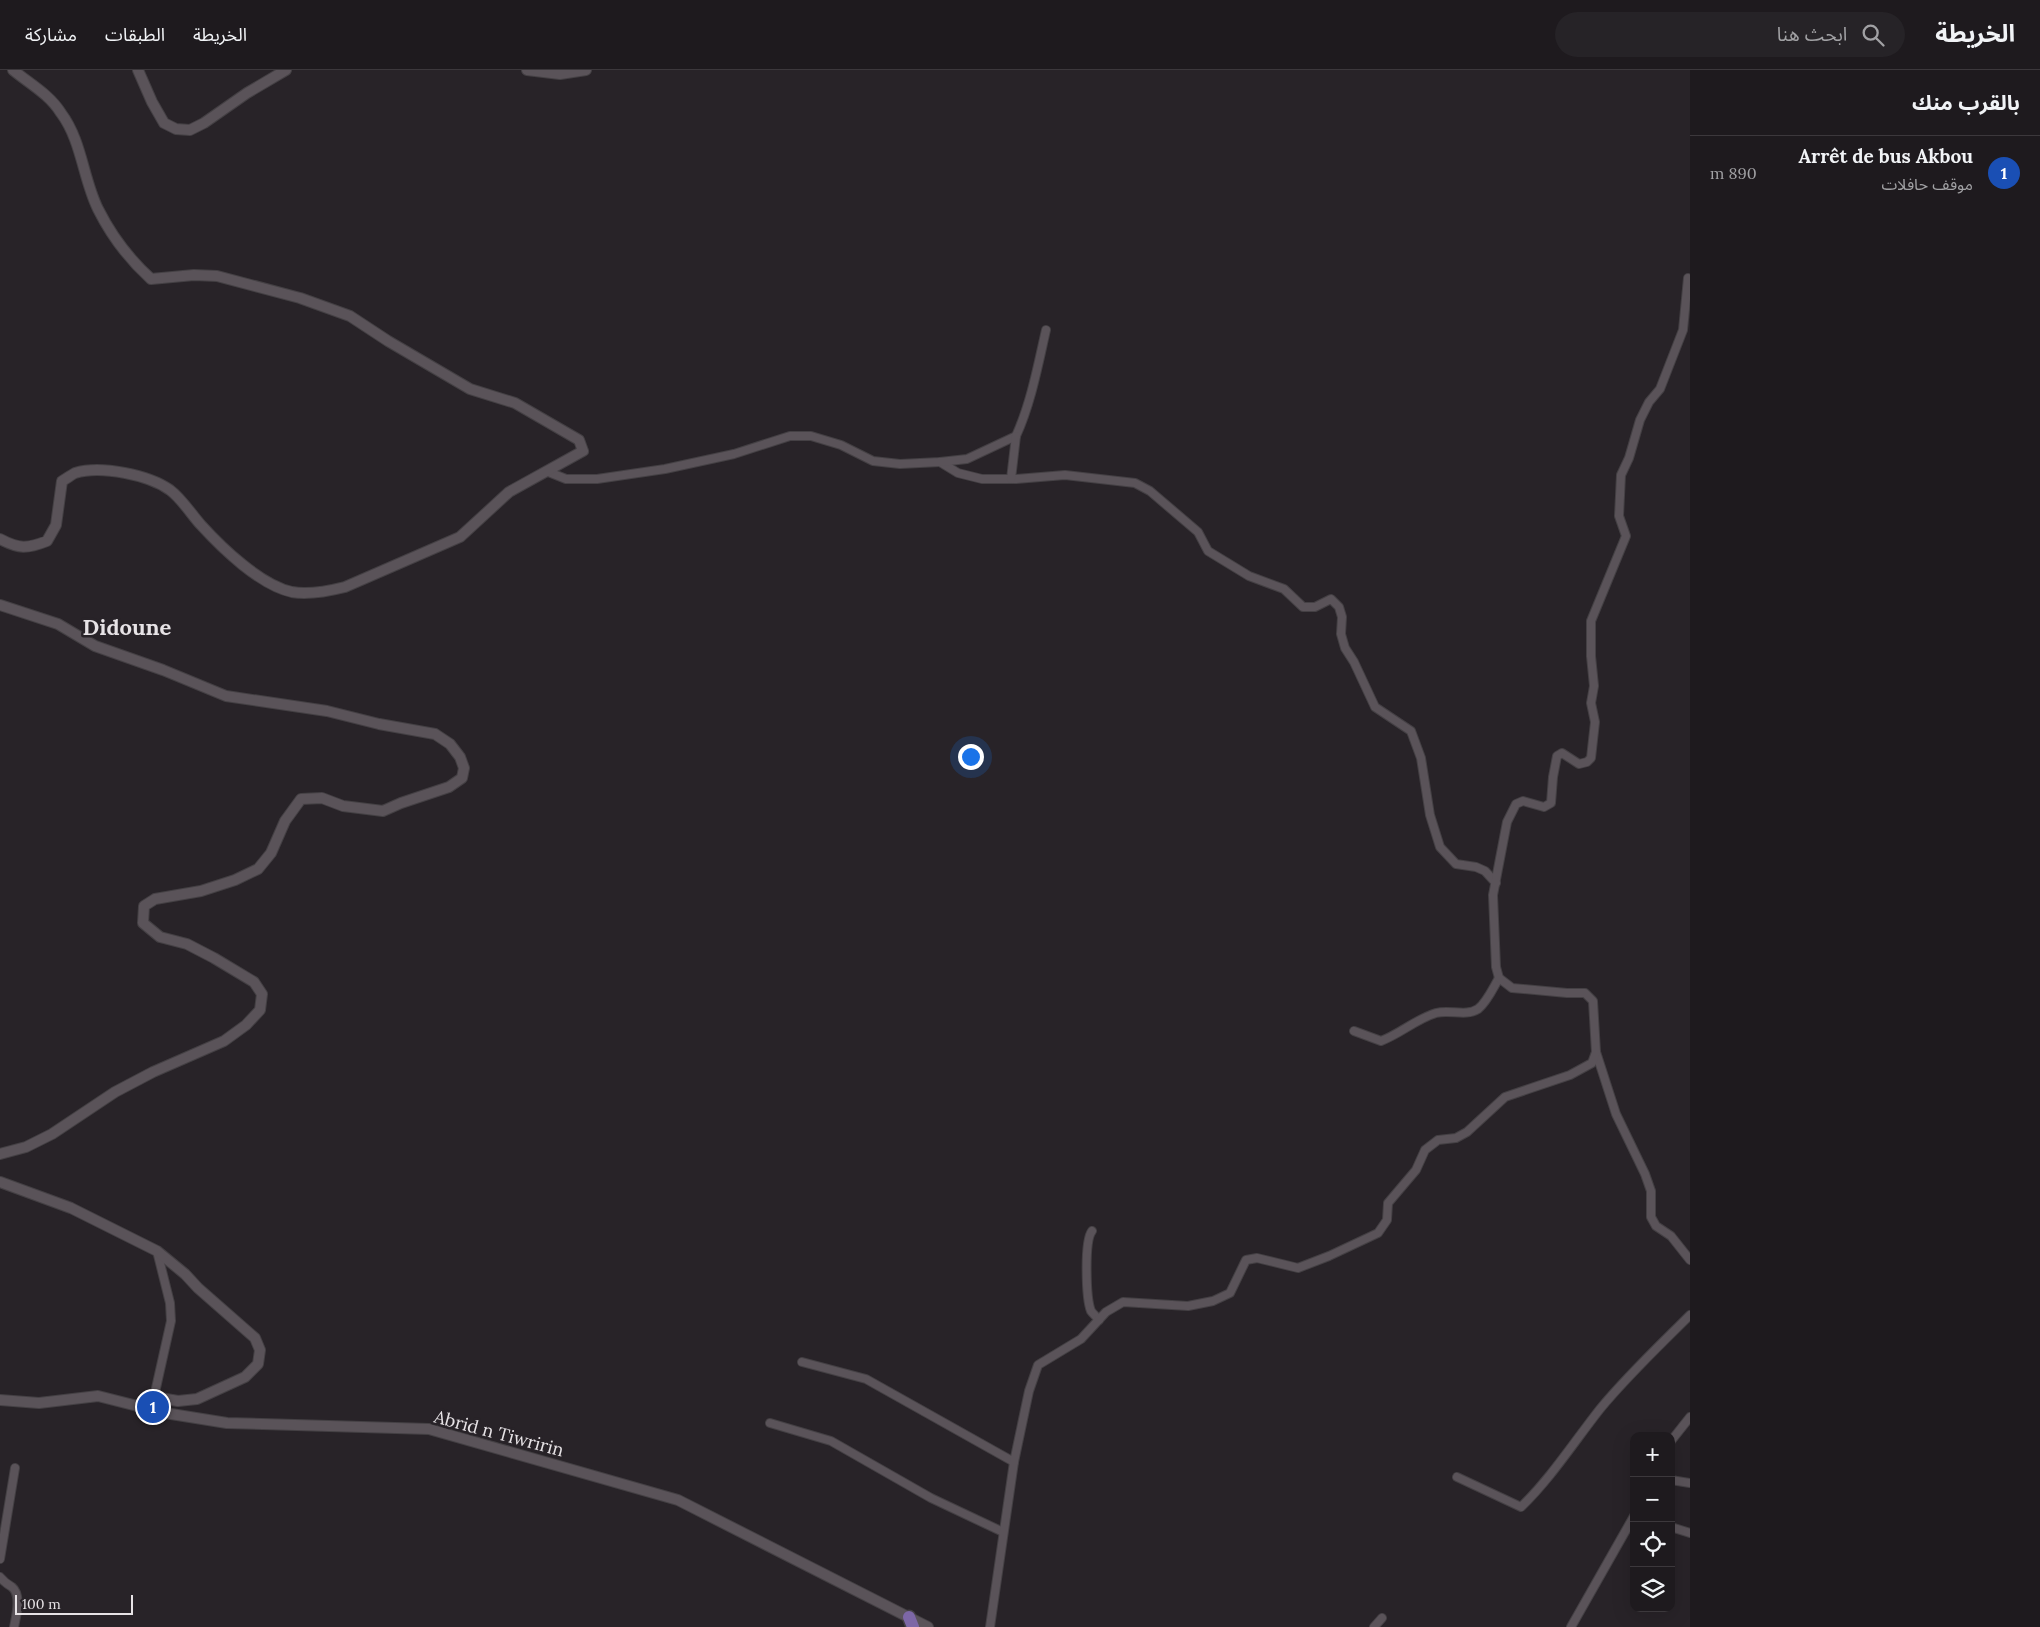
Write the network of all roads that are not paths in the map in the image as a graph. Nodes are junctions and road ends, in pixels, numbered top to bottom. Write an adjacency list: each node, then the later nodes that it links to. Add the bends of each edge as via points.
1 (13, 70): 10 (street, via 49,96 62,114 98,208 134,264 151,279 217,276 300,298 350,316 462,385 515,403 579,440 583,451)
2 (138, 70): 3 (street, via 164,123 176,130 190,130 204,123)
3 (286, 70)
4 (527, 70): 5 (street, via 560,74)
5 (586, 70)
6 (1688, 278): 14 (street, via 1683,330 1660,389 1640,420 1622,475 1620,516 1626,536 1591,621 1594,686 1591,703 1595,722 1591,758 1579,764 1559,754 1551,803 1544,807 1523,801 1516,804 1507,822)
7 (1046, 330): 8 (street)
8 (1016, 436): 9 (street, via 967,459); 11 (street)
9 (940, 462): 10 (street, via 900,464 873,461 811,436 790,436 734,454 665,469 589,479 566,479); 11 (street, via 958,473 982,479)
10 (546, 471): 12 (street, via 509,492 460,537 332,591 292,592 272,584 215,540 171,491 155,482 108,471 74,473 62,481 56,525 47,541 31,547 14,546)
11 (1011, 479): 14 (street, via 1065,475 1135,483 1150,491 1198,532 1208,551 1249,576 1284,589 1303,608 1315,607 1331,599 1339,607 1342,617 1341,634 1345,648 1375,707 1411,731 1422,758 1430,815 1440,847 1456,864 1485,871)
12 (0, 539)
13 (0, 605): 18 (street, via 58,624 95,646 226,696 327,711 434,734 450,744 464,768 462,778 449,787 383,811 343,806 322,798 301,800 285,821 272,853 258,869 201,891 155,898 144,906 143,924 160,937 187,944 254,982 262,994 260,1010 224,1041 130,1084 52,1134 26,1147)
14 (1496, 883): 15 (street, via 1493,895 1494,940)
15 (1500, 978): 16 (street, via 1478,1009 1468,1013 1436,1013 1381,1041); 17 (street, via 1512,988 1585,993 1593,1001)
16 (1354, 1031)
17 (1596, 1052): 22 (street, via 1616,1114 1651,1191 1651,1217); 24 (street, via 1592,1063 1570,1075 1505,1097 1467,1132 1431,1145 1425,1150 1416,1170 1388,1202 1386,1220 1378,1233 1298,1268 1257,1258 1246,1260 1230,1293 1213,1301 1188,1306 1123,1302)
18 (0, 1154)
19 (0, 1182): 21 (street, via 71,1208)
20 (1092, 1231): 24 (street, via 1086,1252 1088,1287 1091,1311)
21 (157, 1251): 26 (street, via 170,1303 170,1321); 26 (street, via 255,1338 260,1350 258,1364 245,1376 220,1389 197,1399)
22 (1690, 1260)
23 (1690, 1315): 34 (street, via 1626,1379 1539,1490 1521,1507)
24 (1099, 1320): 32 (street, via 1081,1340 1038,1365)
25 (802, 1362): 32 (street, via 866,1379)
26 (154, 1397): 28 (street, via 149,1400)
27 (0, 1400): 28 (street, Abrid n Tiwririn, via 39,1403 98,1396)
28 (147, 1408): 44 (street, Abrid n Tiwririn, via 228,1423 428,1429 678,1500)
29 (1690, 1417): 31 (street)
30 (770, 1423): 39 (street, via 831,1441 931,1498)
31 (1675, 1436)
32 (1014, 1462): 39 (street)
33 (15, 1468): 41 (street)
34 (1457, 1477)
35 (1675, 1481): 36 (street)
36 (1690, 1483)
37 (1631, 1522): 49 (street)
38 (1675, 1528): 40 (street)
39 (1003, 1532): 47 (street)
40 (1690, 1533)
41 (0, 1558)
42 (0, 1577): 45 (street, via 17,1594)
43 (1382, 1618): 48 (street)
44 (911, 1622): 46 (street, Abrid n Tiwririn)
45 (14, 1627)
46 (928, 1627)
47 (990, 1627)
48 (1374, 1627)
49 (1571, 1627)

